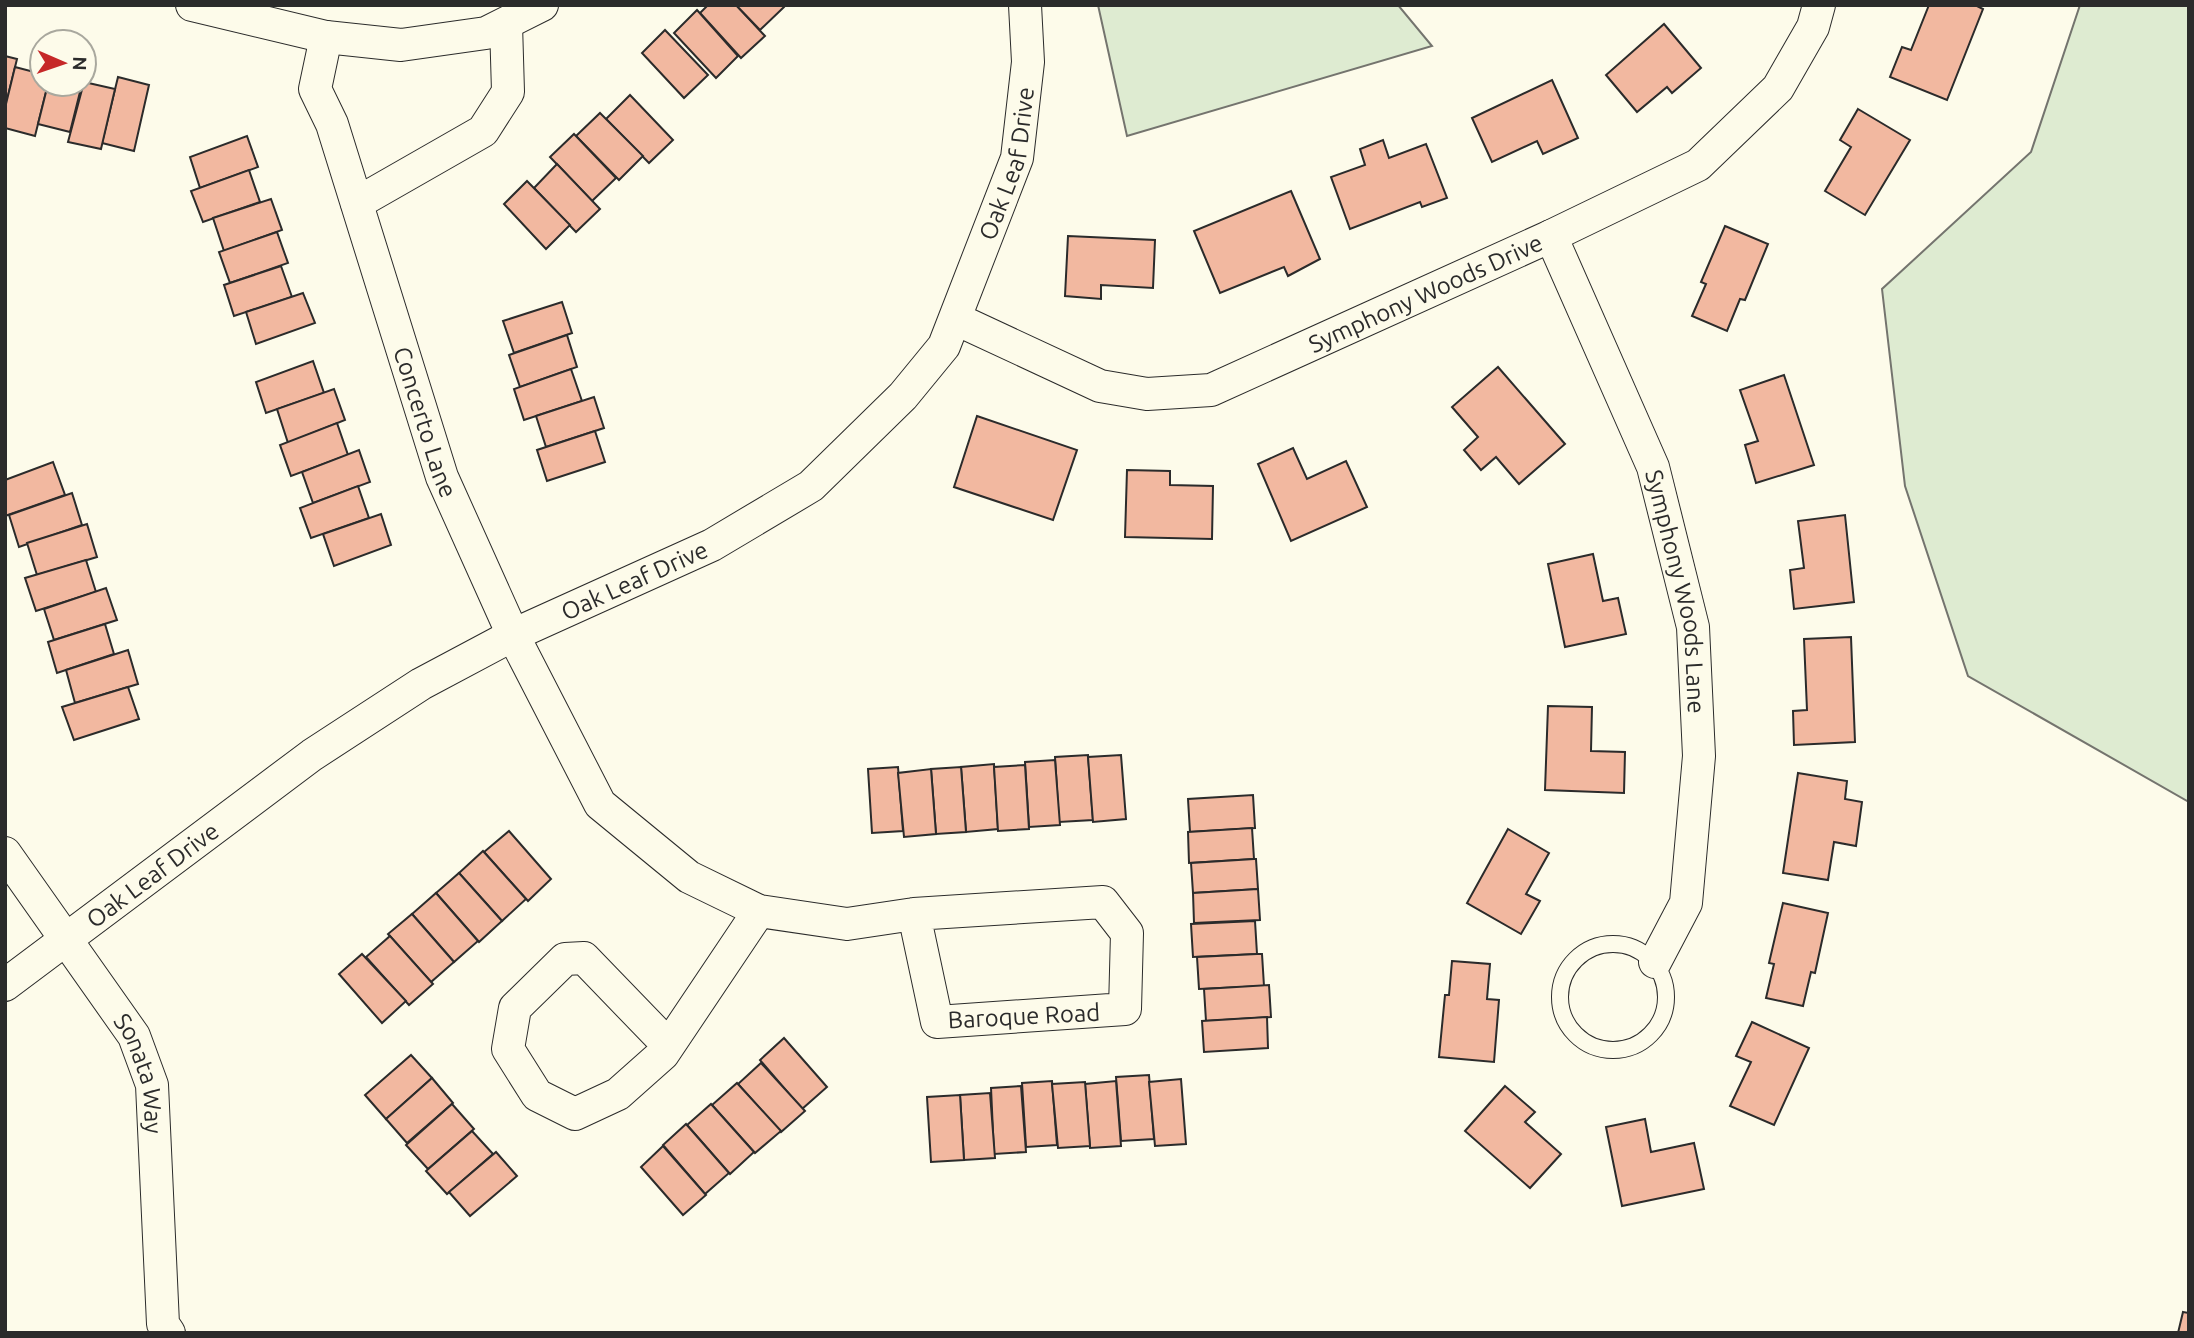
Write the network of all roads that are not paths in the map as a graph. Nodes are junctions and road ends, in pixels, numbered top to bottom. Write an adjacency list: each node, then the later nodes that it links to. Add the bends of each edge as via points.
1 (192, 5): 6 (street)
2 (542, 5): 5 (street)
3 (1026, 5): 9 (street, Oak Leaf Drive, via 1028,62 1017,158)
4 (1819, 5): 8 (street, Symphony Woods Drive, via 1813,27 1778,88 1698,165)
5 (506, 23): 6 (street, via 486,33 401,45); 7 (street, via 509,92 483,131)
6 (326, 37): 7 (street, Concerto Lane, via 315,89 332,124)
7 (356, 203): 10 (street, Concerto Lane, via 442,477)
8 (1551, 236): 9 (street, Symphony Woods Drive, via 1211,390 1147,394 1100,386); 15 (street, Symphony Woods Lane, via 1653,467 1693,627 1699,756 1686,903)
9 (957, 319): 10 (street, Oak Leaf Drive, via 944,346 903,396 811,486 712,545)
10 (513, 635): 12 (street, Baroque Road, via 600,804 689,877); 14 (street, Oak Leaf Drive, via 421,684 312,755)
11 (5, 853): 14 (street, Sonata Way)
12 (759, 911): 13 (street, Baroque Road, via 847,924); 17 (street)
13 (914, 914): 13 (street, Baroque Road, via 1103,902 1127,933 1125,1009 937,1022)
14 (65, 939): 16 (street, Oak Leaf Drive); 18 (street, Sonata Way, via 134,1036 152,1085 163,1324)
15 (1655, 962): 15 (lane, via 1641,950 1623,944 1605,943 1577,957 1562,979 1559,1002 1575,1035 1607,1051 1642,1042 1664,1014 1667,996)
16 (5, 985)
17 (668, 1045): 17 (street, via 618,1094 575,1114 537,1095 508,1048 515,1007 565,960 584,958)
18 (169, 1333)

